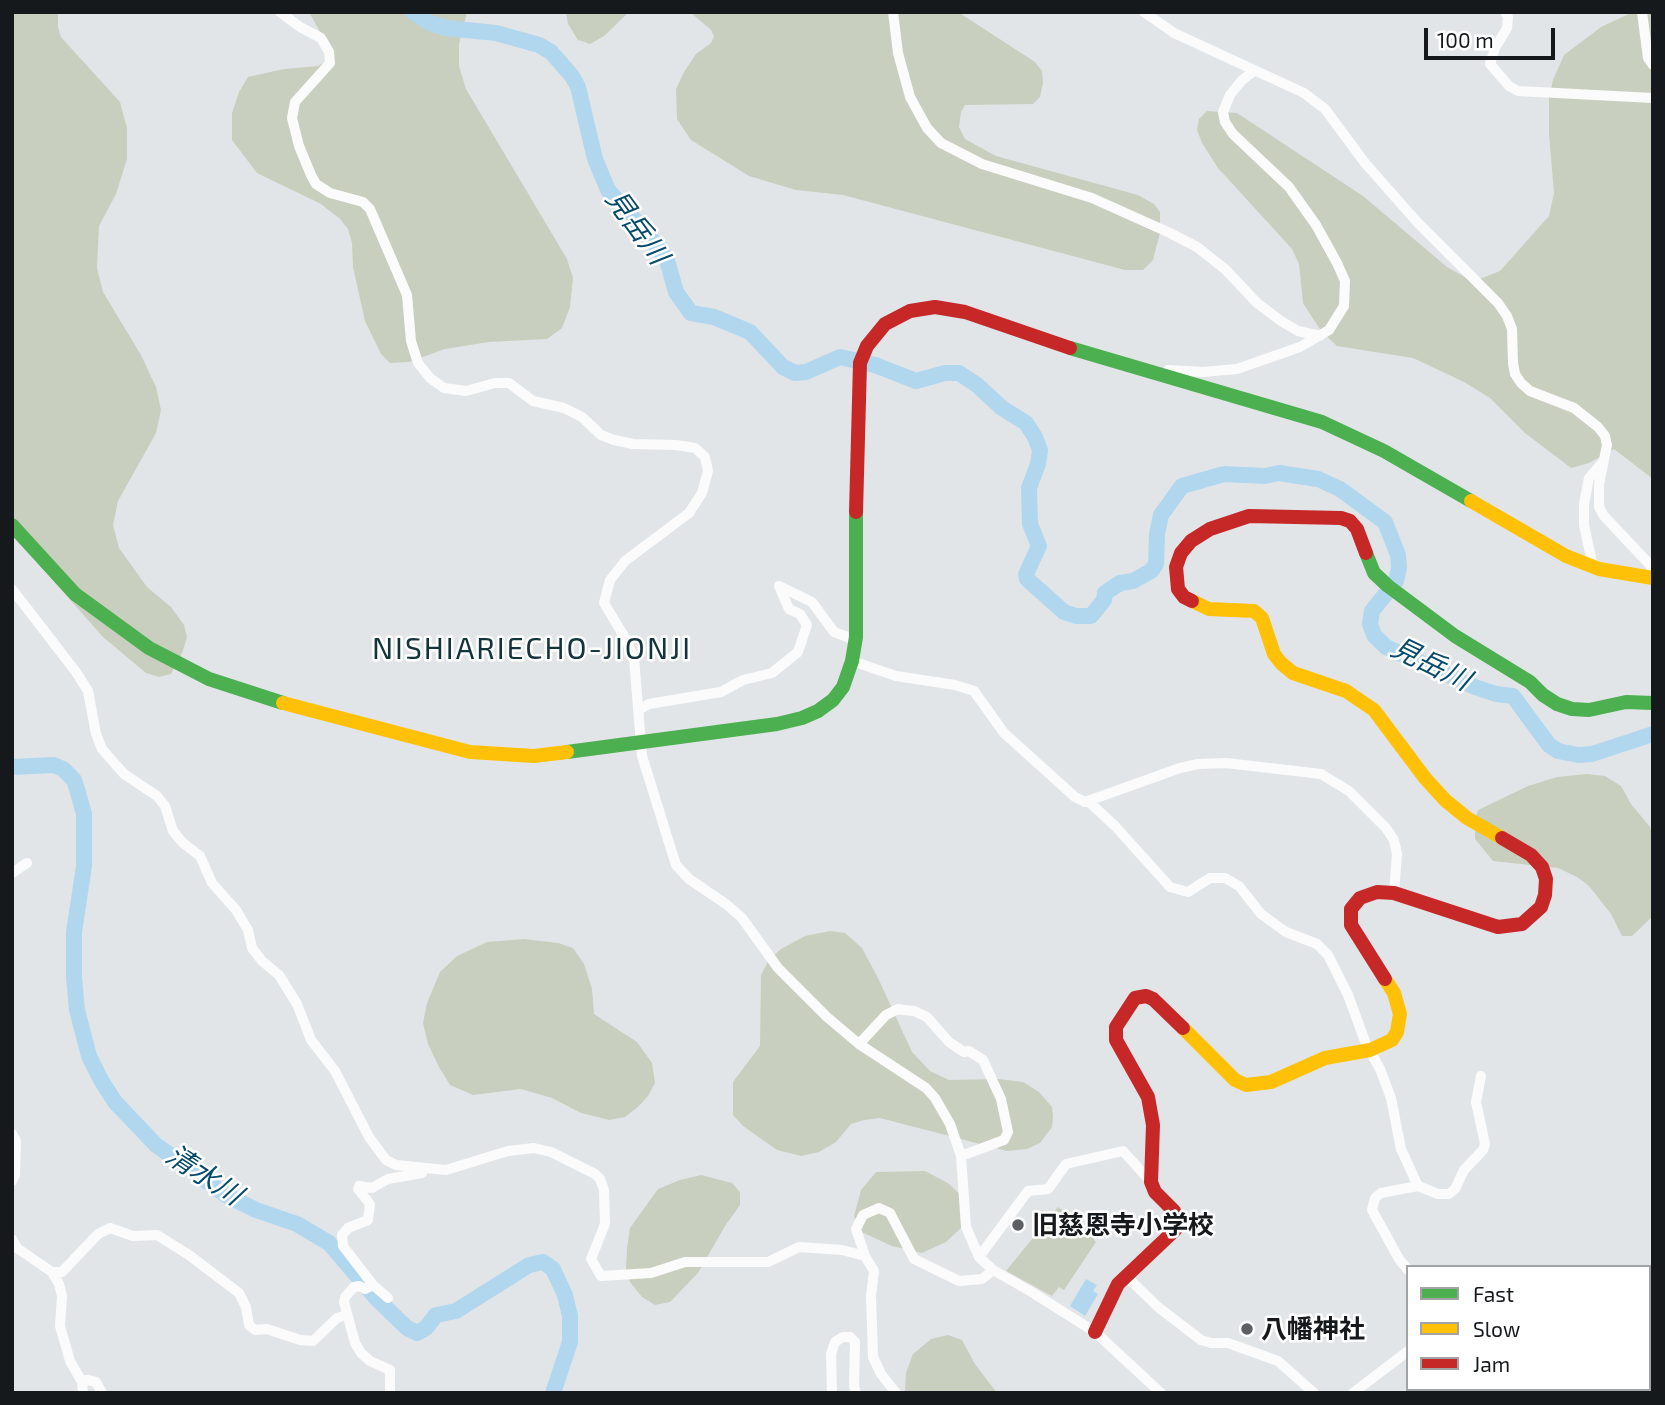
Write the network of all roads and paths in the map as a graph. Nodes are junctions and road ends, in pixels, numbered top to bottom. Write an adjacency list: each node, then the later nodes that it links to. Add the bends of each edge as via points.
1 (280, 12): 20 (street, via 321,38 329,52 330,63 295,102 292,118 311,176 330,193 363,202 370,209 407,295 418,363 430,378 444,388 466,391 509,383 533,401 582,417 601,435 614,440 695,448 705,457 708,471 702,493 689,513 615,570 606,591 604,603 634,658)
2 (893, 12): 9 (street, via 910,97 941,143 982,164 1092,198 1198,247 1281,321)
3 (1144, 12): 7 (street, via 1174,33)
4 (1505, 12): 8 (street, via 1507,27 1490,64 1509,86)
5 (1642, 12): 6 (street)
6 (1653, 65)
7 (1254, 71): 9 (street, via 1230,95 1223,112 1225,122 1289,187 1316,225 1345,281 1344,306); 11 (street, via 1315,100 1418,223 1498,303 1512,329 1515,374 1530,391 1574,408 1598,426 1607,445)
8 (1653, 98)
9 (1320, 336): 10 (street, via 1237,369 1168,370)
10 (1161, 377): 13 (street, via 1288,411 1351,434 1541,543); 17 (street, via 965,312 935,307 910,311 885,324 864,354 858,378)
11 (1602, 463): 13 (street, via 1589,478 1584,504 1584,524); 14 (street, via 1599,507)
12 (12, 525): 21 (street, via 75,594 108,620 149,648 250,694 470,752 534,756)
13 (1596, 568): 15 (street)
14 (1653, 568)
15 (1653, 579)
16 (12, 589): 31 (street, via 88,691 103,749 124,774 165,806 173,831 200,856 212,883 248,930 252,948 279,975 311,1040 335,1071 381,1155 396,1165)
17 (855, 640): 18 (street); 20 (street, via 834,632 813,603 779,586 789,609 800,614 807,625 798,652 772,673 743,680 721,692 649,704)
18 (852, 660): 21 (street, via 833,700 802,718); 22 (street, via 896,676 974,691 1004,733 1075,797)
19 (1653, 703): 25 (street, via 1626,702 1589,710 1557,704 1391,589 1370,566 1357,529 1333,516 1249,516 1191,541 1176,567 1175,579 1184,597 1209,610 1254,611 1262,618 1274,654 1282,663 1293,673 1346,691 1374,710 1445,800 1531,855 1546,879 1541,907 1522,924 1510,927 1497,927)
20 (638, 710): 21 (street)
21 (639, 743): 26 (street, via 673,857 682,873 742,918 792,984)
22 (1089, 802): 25 (street, via 1198,764 1321,774 1349,791 1394,840); 27 (street, via 1170,887 1188,892 1210,878 1225,878 1286,932 1323,948 1349,995)
23 (27, 863): 24 (street)
24 (12, 873)
25 (1394, 894): 27 (street, via 1377,892 1360,898 1351,909 1355,934 1400,1006 1392,1040)
26 (859, 1044): 30 (street, via 935,1098); 30 (street, via 891,1011 914,1011 927,1017 949,1042 983,1060 1001,1100 1008,1132 1004,1140)
27 (1370, 1050): 33 (street, via 1325,1058 1271,1082 1246,1085 1225,1071 1153,999 1135,998 1115,1033 1118,1047 1152,1108); 34 (street, via 1391,1098 1401,1149)
28 (1482, 1076): 34 (street, via 1476,1102 1483,1150 1449,1194)
29 (12, 1134): 32 (street, via 16,1141)
30 (961, 1156): 37 (street, via 966,1227)
31 (446, 1170): 36 (street, via 534,1148 595,1174 604,1191 605,1224 591,1259 601,1276 651,1273 685,1262 768,1262 799,1247); 42 (street, via 388,1179 372,1188 358,1187 370,1204 369,1216 344,1231 341,1240)
32 (12, 1181)
33 (1151, 1182): 37 (street, via 1123,1151 1066,1164 1048,1189 1028,1191); 41 (street, via 1174,1211 1177,1223)
34 (1418, 1186): 38 (street, via 1381,1193 1372,1210)
35 (12, 1239): 40 (street, via 17,1248)
36 (865, 1256): 39 (street, via 856,1229 863,1214 878,1208 890,1213 914,1259 959,1281 982,1279); 52 (street, via 874,1271 873,1357)
37 (979, 1257): 39 (street)
38 (1406, 1268)
39 (993, 1270): 45 (street)
40 (52, 1272): 44 (street, via 62,1272 98,1234 110,1228 133,1236 157,1236 189,1255 239,1293 249,1325 255,1329 313,1342); 47 (street, via 62,1296 60,1326)
41 (1126, 1276): 45 (street, via 1112,1292); 54 (street, via 1201,1340 1228,1343 1278,1361)
42 (370, 1287): 43 (street); 44 (street, via 356,1286 345,1297)
43 (388, 1298)
44 (346, 1315): 49 (street, via 361,1353 390,1370)
45 (1095, 1332): 53 (street)
46 (1406, 1352): 55 (street)
47 (83, 1387): 48 (street, via 87,1380 96,1382)
48 (102, 1393)
49 (390, 1393)
50 (832, 1393): 51 (street, via 831,1354 835,1342 843,1337 855,1342)
51 (856, 1393)
52 (896, 1393)
53 (1161, 1393)
54 (1314, 1393)
55 (1353, 1393)

